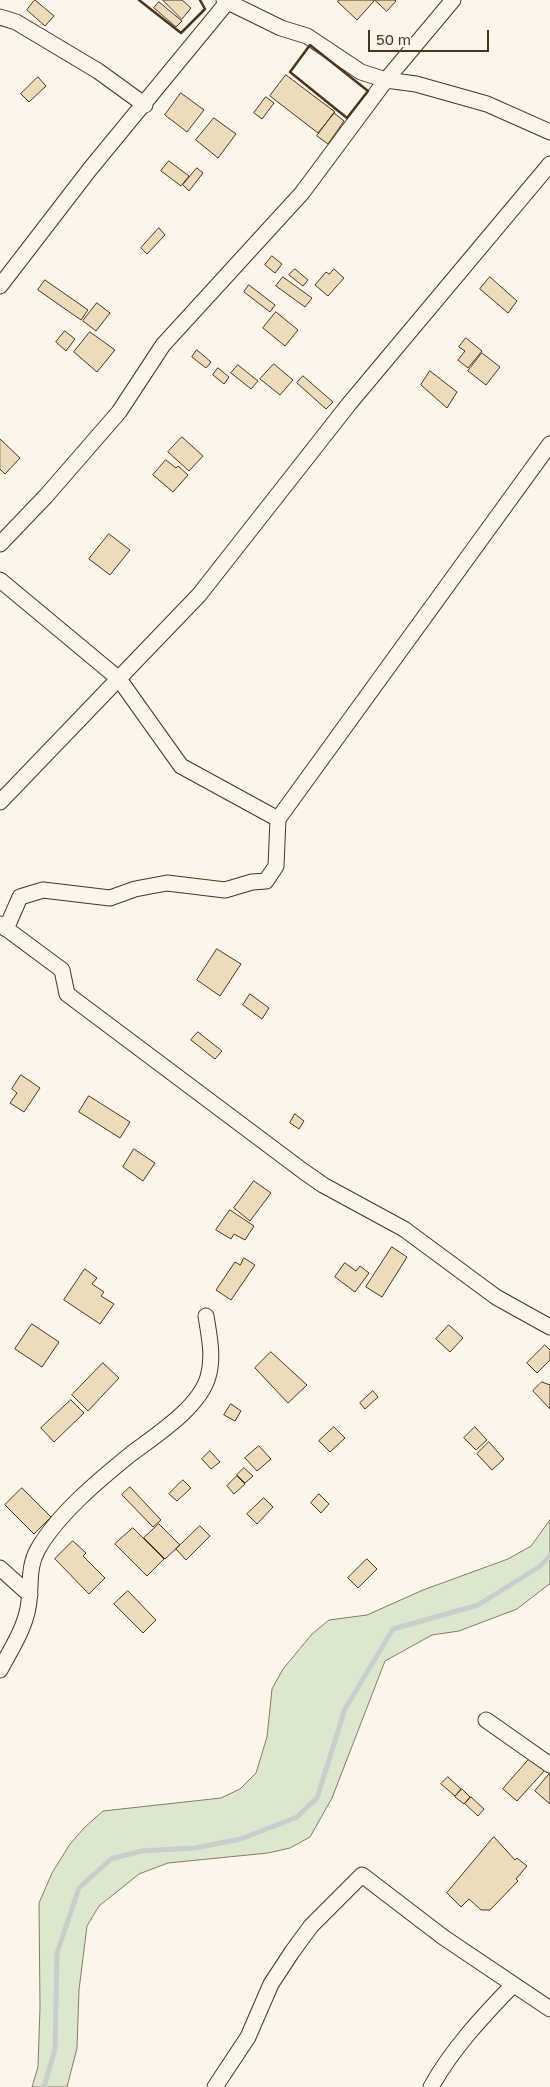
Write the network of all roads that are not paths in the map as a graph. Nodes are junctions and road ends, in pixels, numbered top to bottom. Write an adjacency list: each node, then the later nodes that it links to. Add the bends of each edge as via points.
1 (453, 0): 4 (street)
2 (227, 1): 4 (street, via 281,28 307,36 361,72); 5 (street)
3 (0, 17): 5 (street, via 16,22 98,71)
4 (386, 80): 6 (street, via 416,84 487,104); 10 (street, via 302,193 163,345 119,412)
5 (145, 106): 8 (street, via 90,169)
6 (550, 132)
7 (550, 164): 12 (street, via 349,404 199,595)
8 (0, 286)
9 (550, 444): 14 (street)
10 (0, 544)
11 (0, 580): 12 (street)
12 (119, 679): 13 (street); 14 (street, via 181,766)
13 (0, 802)
14 (278, 820): 15 (street, via 276,866 266,880 225,890 167,883 110,898 43,890 20,897)
15 (3, 927): 17 (street, via 62,970 67,994 302,1171 404,1229 496,1297)
16 (206, 1316): 19 (street, via 210,1366 202,1390 176,1418 103,1478 60,1521 33,1560)
17 (550, 1327)
18 (0, 1568): 19 (street)
19 (30, 1595): 20 (street, via 28,1610 16,1640)
20 (0, 1670)
21 (486, 1720): 22 (street)
22 (550, 1766)
23 (513, 1985): 24 (street); 25 (street, via 443,1938 362,1875 311,1926 292,1952 271,1984 248,2037); 26 (street, via 445,2064)
24 (550, 2009)
25 (215, 2087)
26 (431, 2087)

